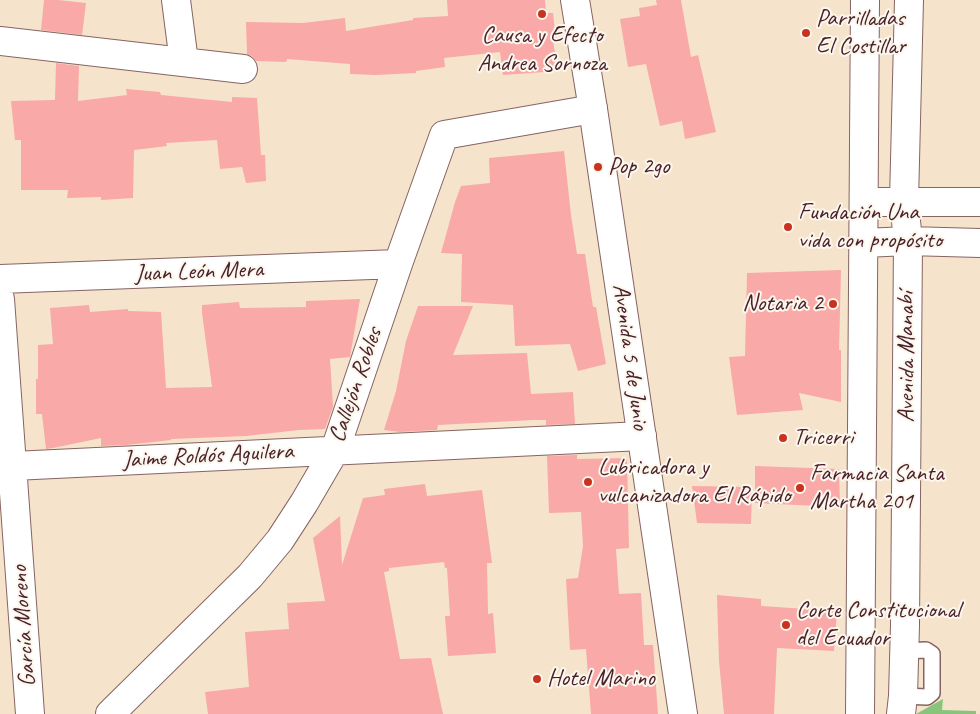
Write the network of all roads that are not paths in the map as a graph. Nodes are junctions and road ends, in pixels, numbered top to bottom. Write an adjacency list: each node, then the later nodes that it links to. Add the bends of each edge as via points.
1 (176, 0): 6 (street)
2 (575, 0): 8 (street, Avenida 5 de Junio)
3 (865, 0): 10 (street, Avenida Manabí)
4 (908, 0): 9 (street, Avenida Manabí)
5 (0, 41): 6 (street)
6 (184, 62): 7 (street)
7 (244, 69)
8 (593, 109): 15 (street, Callejón Robles, via 444,135); 18 (street, Avenida 5 de Junio)
9 (904, 201): 10 (street); 11 (street); 12 (street, Avenida Manabí)
10 (864, 202): 13 (street, Avenida Manabí)
11 (980, 202)
12 (908, 241): 13 (street); 14 (street); 21 (street, Avenida Manabí)
13 (864, 243): 25 (street, Avenida Manabí)
14 (980, 243)
15 (398, 264): 16 (street, Juan León Mera); 19 (street, Callejón Robles)
16 (0, 279)
17 (0, 299): 20 (street, García Moreno)
18 (642, 436): 19 (street, Jaime Roldós Aguilera); 24 (street, Avenida 5 de Junio)
19 (335, 450): 20 (street, Jaime Roldós Aguilera); 23 (street, Callejón Robles, via 280,540 262,562)
20 (13, 466): 22 (street, García Moreno)
21 (902, 705)
22 (30, 714)
23 (110, 714)
24 (683, 714)
25 (860, 714)

